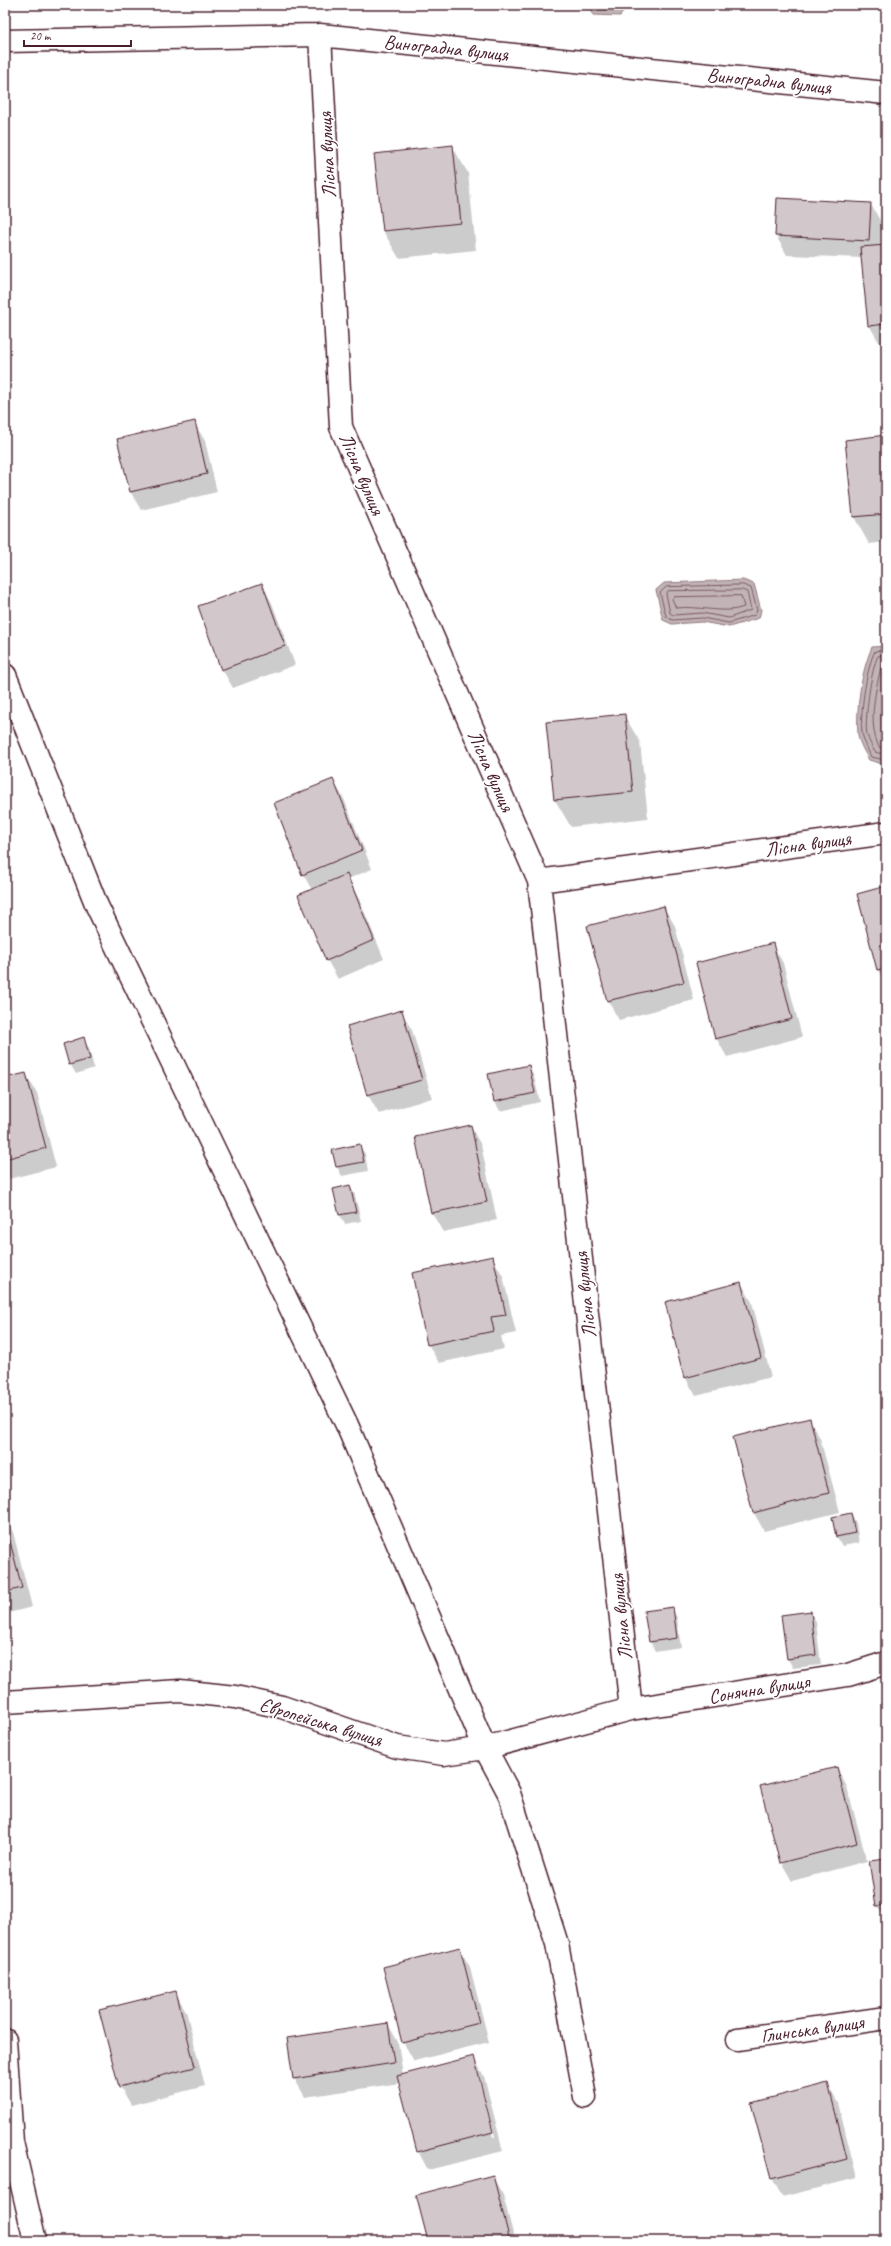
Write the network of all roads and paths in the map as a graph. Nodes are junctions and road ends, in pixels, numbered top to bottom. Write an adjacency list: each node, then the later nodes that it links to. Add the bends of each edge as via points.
1 (320, 35): 2 (street, Виноградна вулиця); 3 (street, Виноградна вулиця); 6 (street, Лісна вулиця, via 341,427)
2 (5, 41)
3 (886, 93)
4 (5, 675): 10 (street, via 97,906 347,1425)
5 (886, 833): 6 (street, Лісна вулиця)
6 (540, 881): 9 (street, Лісна вулиця)
7 (886, 1662): 9 (street, Сонячна вулиця, via 848,1675)
8 (5, 1702): 10 (street, Європейська вулиця, via 180,1691 235,1697 282,1707 397,1747 444,1754)
9 (631, 1709): 10 (street, Європейська вулиця)
10 (485, 1748): 14 (street, via 509,1793 557,1944)
11 (886, 2018): 12 (street, Глинська вулиця)
12 (738, 2039)
13 (5, 2040): 15 (street, via 12,2142)
14 (585, 2097)
15 (35, 2241)

